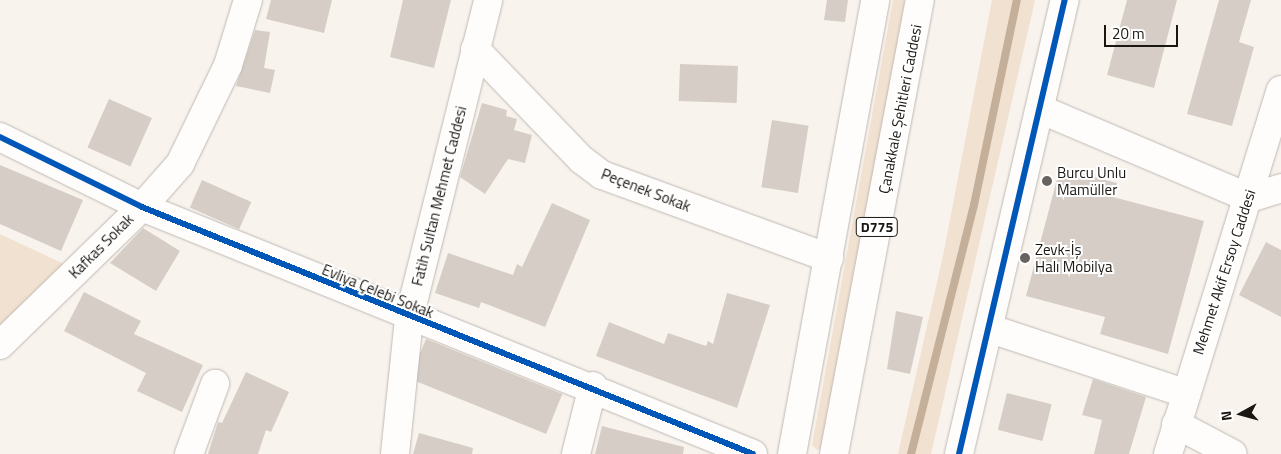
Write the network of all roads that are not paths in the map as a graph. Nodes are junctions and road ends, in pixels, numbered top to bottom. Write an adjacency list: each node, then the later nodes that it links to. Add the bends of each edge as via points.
1 (248, 0): 12 (street, Kafkas Sokak, via 228,65 190,148)
2 (488, 0): 6 (street, Fatih Sultan Mehmet Caddesi)
3 (875, 0): 13 (street, D775)
4 (920, 0): 26 (street, Çanakkale Şehitleri Caddesi / D775)
5 (1065, 0): 8 (street)
6 (475, 49): 13 (street, Peçenek Sokak, via 582,160 602,175); 14 (street, Fatih Sultan Mehmet Caddesi)
7 (1281, 90): 11 (street, Mehmet Akif Ersoy Caddesi)
8 (1042, 110): 11 (street); 15 (street)
9 (0, 137): 12 (street, Evliya Çelebi Sokak)
10 (1281, 188): 11 (street)
11 (1249, 198): 19 (street, Mehmet Akif Ersoy Caddesi)
12 (142, 207): 14 (street, Evliya Çelebi Sokak); 16 (street, Kafkas Sokak)
13 (829, 258): 25 (street, D775)
14 (409, 318): 18 (street, Evliya Çelebi Sokak); 22 (street, Fatih Sultan Mehmet Caddesi)
15 (991, 329): 19 (street); 27 (street)
16 (0, 345)
17 (215, 384): 21 (street)
18 (593, 386): 23 (street); 24 (street, Evliya Çelebi Sokak)
19 (1185, 393): 20 (street, Mehmet Akif Ersoy Caddesi)
20 (1176, 424): 28 (street, Mehmet Akif Ersoy Caddesi); 29 (street)
21 (189, 454)
22 (395, 454)
23 (576, 454)
24 (753, 454)
25 (792, 454)
26 (834, 454)
27 (959, 454)
28 (1168, 454)
29 (1233, 454)

